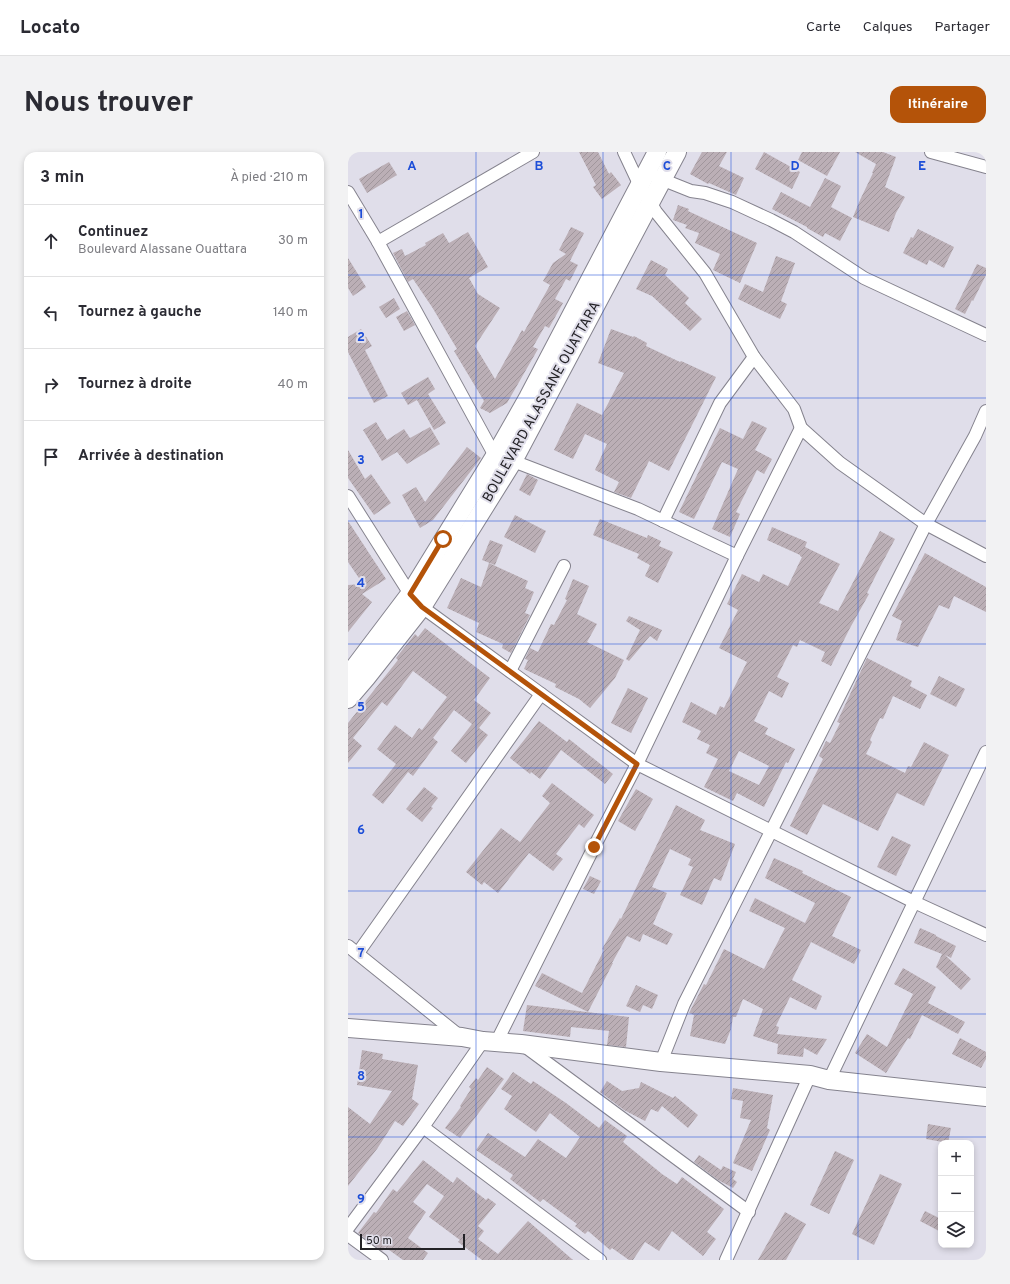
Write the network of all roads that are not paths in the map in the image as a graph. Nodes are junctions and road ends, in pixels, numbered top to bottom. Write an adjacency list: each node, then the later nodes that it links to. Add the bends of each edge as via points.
1 (533, 152): 10 (street)
2 (624, 152): 7 (street)
3 (657, 152): 7 (main road, BOULEVARD ALASSANE OUATTARA)
4 (677, 152): 7 (main road, BOULEVARD ALASSANE OUATTARA)
5 (931, 152): 6 (street)
6 (986, 167)
7 (645, 176): 9 (main road, BOULEVARD ALASSANE OUATTARA); 11 (street, via 732,202 771,220 864,278); 15 (main road, BOULEVARD ALASSANE OUATTARA)
8 (348, 192): 10 (street)
9 (650, 201): 12 (street, via 705,273); 16 (main road, BOULEVARD ALASSANE OUATTARA)
10 (378, 242): 15 (street)
11 (986, 335)
12 (754, 356): 14 (street, via 794,409); 18 (street, via 720,403)
13 (986, 411): 19 (street, via 975,436)
14 (801, 428): 19 (street, via 840,463); 20 (street)
15 (495, 456): 16 (street); 23 (main road, BOULEVARD ALASSANE OUATTARA)
16 (513, 461): 18 (street); 23 (main road, BOULEVARD ALASSANE OUATTARA)
17 (348, 496): 23 (street)
18 (663, 521): 20 (street)
19 (926, 524): 21 (street); 30 (street)
20 (736, 556): 29 (street)
21 (986, 556)
22 (564, 566): 24 (street)
23 (416, 600): 24 (street); 25 (main road, BOULEVARD ALASSANE OUATTARA); 27 (main road, BOULEVARD ALASSANE OUATTARA, via 366,678)
24 (510, 671): 26 (street)
25 (348, 676)
26 (541, 694): 29 (street); 33 (street)
27 (348, 699)
28 (986, 752): 31 (street)
29 (637, 764): 30 (street); 36 (street)
30 (773, 831): 31 (street); 38 (street, via 684,1004)
31 (914, 902): 32 (street); 40 (street)
32 (986, 935)
33 (353, 949): 35 (street)
34 (348, 1028): 35 (main road)
35 (462, 1037): 36 (main road)
36 (490, 1042): 37 (main road); 42 (street)
37 (521, 1044): 38 (main road); 43 (street)
38 (661, 1062): 39 (main road)
39 (810, 1075): 40 (main road); 43 (street)
40 (829, 1080): 41 (main road)
41 (986, 1097)
42 (423, 1127): 44 (street); 47 (street)
43 (749, 1212): 48 (street)
44 (348, 1228)
45 (348, 1236): 46 (street)
46 (382, 1260)
47 (600, 1260)
48 (726, 1260)

